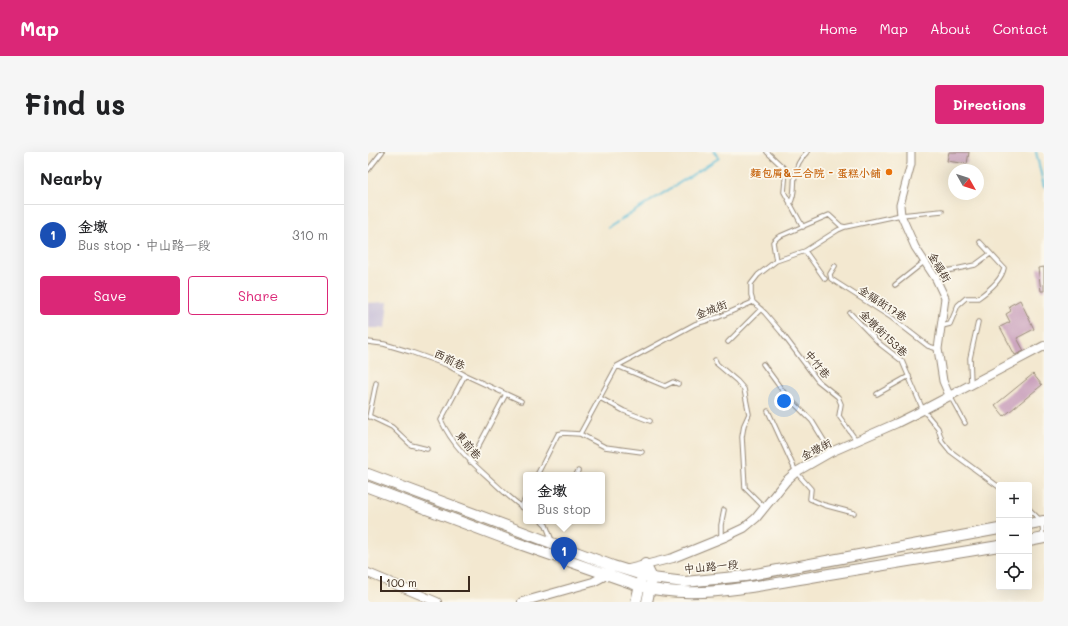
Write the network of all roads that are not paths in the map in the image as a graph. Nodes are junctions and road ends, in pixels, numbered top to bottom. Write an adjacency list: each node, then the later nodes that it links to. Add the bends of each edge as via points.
1 (382, 152): 5 (lane)
2 (767, 152): 6 (lane, via 786,170 784,192)
3 (807, 152): 6 (lane, via 796,170 794,196)
4 (910, 152): 8 (street, 金福街, via 911,164 900,205)
5 (368, 170)
6 (790, 204): 9 (lane)
7 (942, 211): 8 (lane)
8 (901, 215): 10 (lane); 15 (street, 金福街)
9 (803, 226): 10 (lane, via 829,215); 14 (lane, via 778,237 773,242)
10 (845, 228): 12 (lane)
11 (980, 242): 13 (lane)
12 (804, 251): 14 (lane); 17 (lane)
13 (990, 254): 18 (lane, via 975,265 942,272); 24 (lane, via 1004,271 978,298 966,298 958,305 950,324)
14 (776, 261): 20 (lane, via 751,284)
15 (924, 262): 18 (street, 金福街); 19 (lane)
16 (835, 266): 28 (lane, 金福街17巷, via 830,274 831,279 892,318 928,346)
17 (825, 279)
18 (936, 279): 24 (street, 金福街, via 945,298)
19 (895, 285)
20 (753, 302): 21 (lane, 中竹巷); 31 (lane, 金城街, via 695,324)
21 (761, 309): 26 (lane); 48 (lane, 中竹巷, via 818,381 838,397 841,404 839,416)
22 (850, 313): 33 (lane, 金墩街153巷, via 880,344 902,361)
23 (978, 322): 36 (lane, via 970,358)
24 (942, 326): 28 (street, 金福街)
25 (368, 342): 32 (lane, 西前巷, via 411,352 447,365)
26 (728, 342)
27 (1044, 346): 36 (street, 金墩街)
28 (938, 349): 39 (street, 金福街, via 943,381)
29 (715, 360): 59 (lane, via 744,389 749,414 742,437 745,488)
30 (763, 364): 51 (lane, via 785,394 812,420)
31 (617, 366): 35 (lane, via 665,386 673,382); 40 (lane)
32 (465, 375): 37 (lane, 西前巷); 52 (lane, 東前巷, via 441,420 451,439)
33 (909, 376): 38 (lane); 42 (lane, 金墩街153巷)
34 (376, 383): 44 (lane)
35 (678, 384)
36 (971, 384): 39 (street, 金墩街)
37 (506, 394): 41 (lane, 西前巷); 52 (lane)
38 (877, 394)
39 (949, 395): 42 (street, 金墩街); 46 (lane)
40 (600, 398): 45 (lane); 47 (lane)
41 (521, 401)
42 (923, 410): 48 (street, 金墩街); 56 (lane, 金墩街153巷, via 938,428 942,441 950,451)
43 (768, 411): 54 (lane)
44 (369, 417): 49 (lane, via 392,427 411,445)
45 (650, 421)
46 (965, 423)
47 (580, 434): 50 (lane, via 605,447); 53 (lane, via 558,434)
48 (857, 441): 51 (street, 金墩街)
49 (427, 450)
50 (642, 452)
51 (831, 452): 54 (street, 金墩街)
52 (470, 462): 58 (lane, 東前巷)
53 (539, 472)
54 (796, 472): 59 (street, 金墩街); 62 (lane, via 811,489 810,499)
55 (368, 474): 70 (main road, 中山路一段)
56 (996, 485)
57 (368, 487): 75 (main road)
58 (522, 507)
59 (764, 507): 67 (street, 金墩街, via 744,528)
60 (724, 510): 67 (lane)
61 (1032, 512): 63 (lane)
62 (854, 513)
63 (1043, 522): 64 (main road); 68 (lane)
64 (1032, 524)
65 (546, 525): 70 (lane)
66 (996, 531): 76 (main road, 中山路一段, via 745,576 685,582)
67 (721, 538): 72 (street, 金墩街, via 673,558)
68 (1044, 538): 69 (main road)
69 (1032, 540)
70 (553, 544): 73 (main road, 中山路一段)
71 (996, 546): 78 (main road, via 741,588 681,592)
72 (646, 564): 73 (street, 金墩街); 76 (main road)
73 (625, 570): 75 (street, 金墩街); 76 (main road, 中山路一段)
74 (368, 573): 79 (street)
75 (606, 574): 77 (main road); 80 (street, 金墩街, via 592,582)
76 (648, 576): 77 (main road); 78 (main road)
77 (640, 586): 78 (main road); 81 (main road)
78 (650, 589): 82 (main road)
79 (437, 602)
80 (522, 602)
81 (636, 602)
82 (647, 602)

